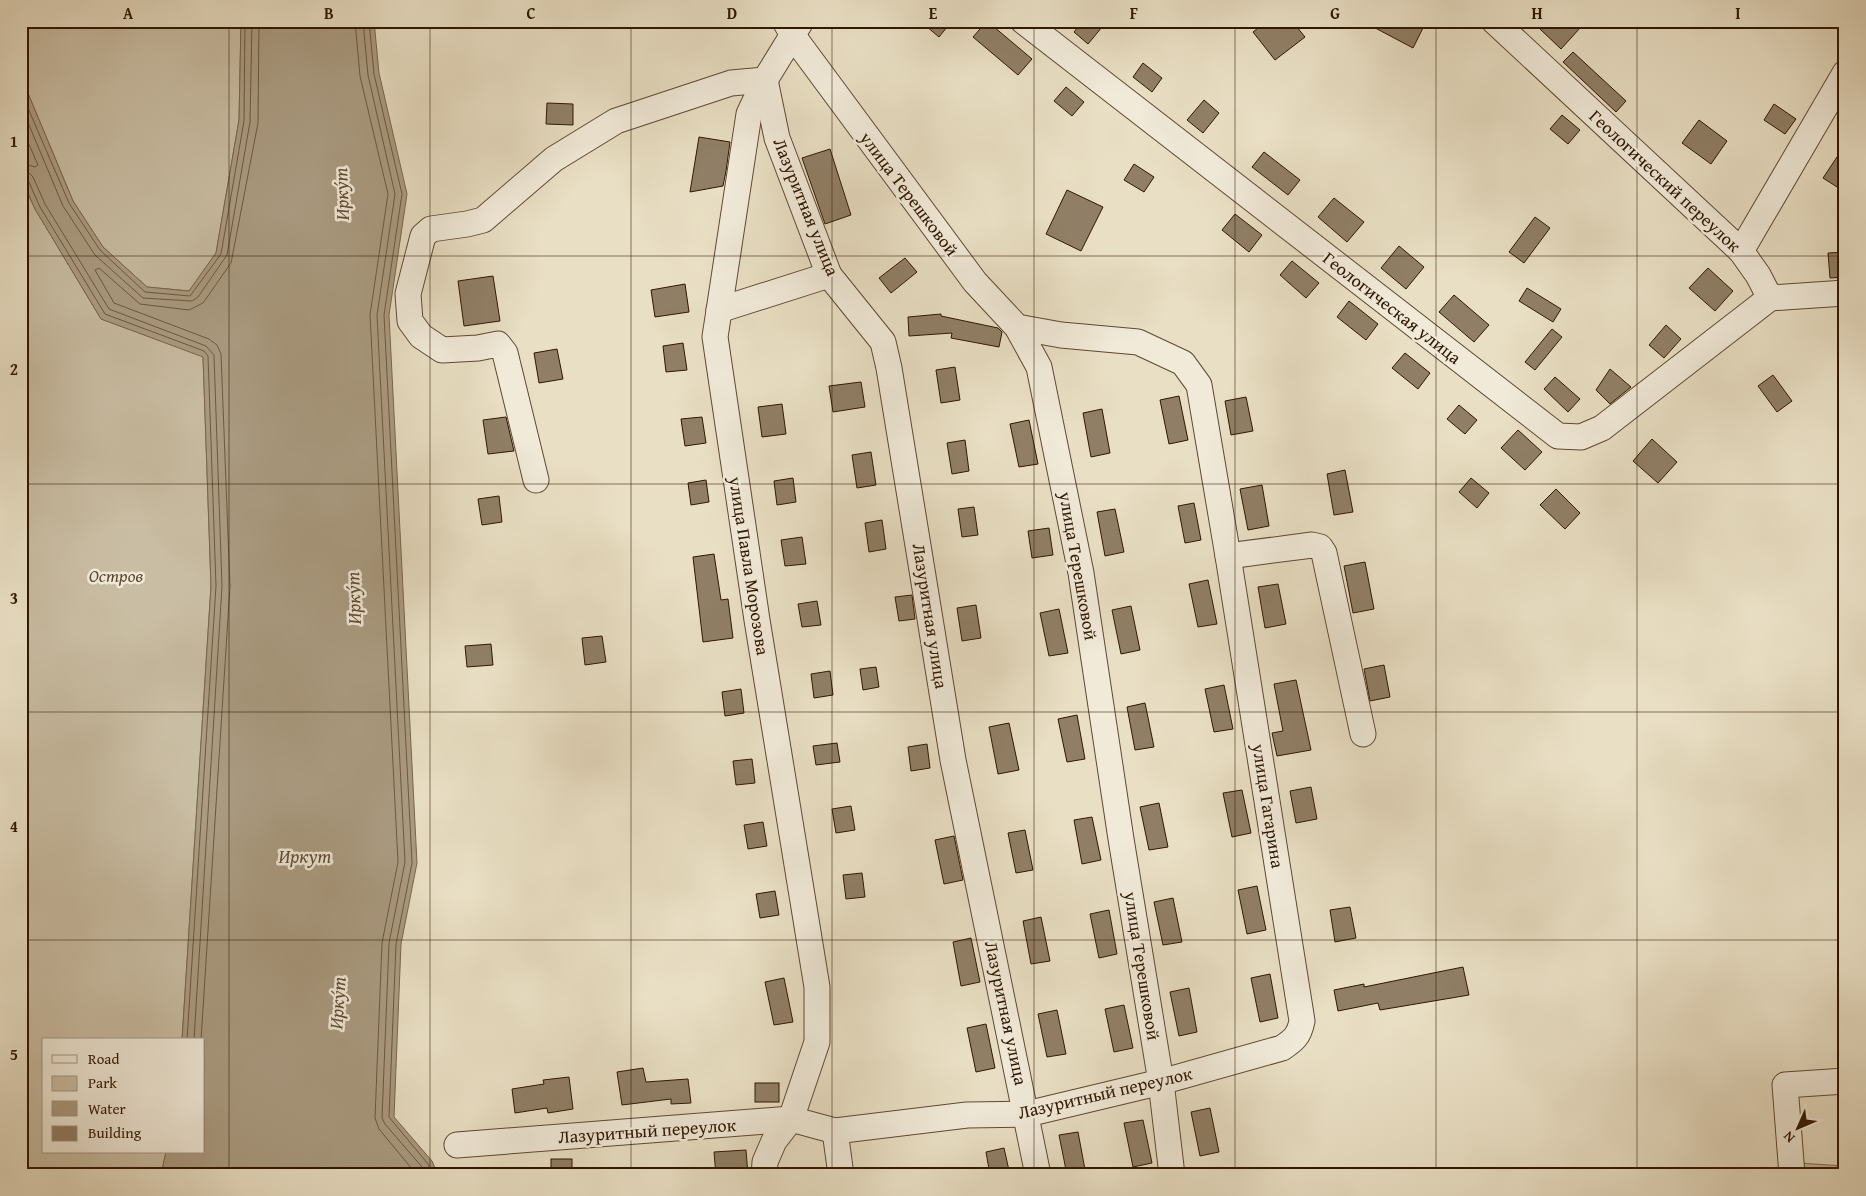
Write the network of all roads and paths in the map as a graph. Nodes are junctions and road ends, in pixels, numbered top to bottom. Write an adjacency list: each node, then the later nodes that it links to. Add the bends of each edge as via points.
1 (1023, 21): 9 (street, Геологическая улица, via 1558,436 1581,437 1602,428)
2 (1494, 21): 6 (street, Геологический переулок)
3 (793, 26): 5 (street, улица Павла Морозова); 11 (street, улица Терешковой, via 976,282)
4 (1845, 73): 6 (street)
5 (764, 80): 7 (street, Лазуритная улица, via 777,138); 10 (street, улица Павла Морозова, via 750,114); 12 (street, via 731,83 616,121 554,159 482,220 431,229 423,236 408,294 410,321 421,336 442,350 498,344 505,353)
6 (1741, 251): 9 (street, Геологический переулок)
7 (829, 275): 10 (street); 18 (street, Лазуритная улица, via 882,342 890,368 953,760)
8 (1845, 292): 9 (street)
9 (1770, 298)
10 (719, 310): 19 (street, улица Павла Морозова, via 715,337 817,987 817,1042)
11 (1017, 327): 13 (street, улица Гагарина, via 1061,335 1138,342 1184,363 1199,385); 17 (street, улица Терешковой, via 1039,367 1081,573)
12 (536, 480)
13 (1228, 556): 14 (street, via 1312,545 1320,547); 15 (street, улица Гагарина, via 1302,1021 1300,1034)
14 (1363, 734)
15 (1282, 1048): 17 (street, Лазуритный переулок)
16 (1845, 1081): 26 (street, via 1786,1085)
17 (1161, 1082): 18 (street, Лазуритный переулок); 25 (street, улица Терешковой)
18 (1027, 1114): 20 (street, Лазуритный переулок, via 967,1115); 24 (street, Лазуритная улица)
19 (791, 1120): 20 (street, Лазуритный переулок); 21 (street, Лазуритный переулок); 22 (street, via 774,1141 765,1162)
20 (835, 1131): 23 (street)
21 (457, 1145)
22 (764, 1175)
23 (841, 1175)
24 (1038, 1175)
25 (1172, 1175)
26 (1792, 1175)

